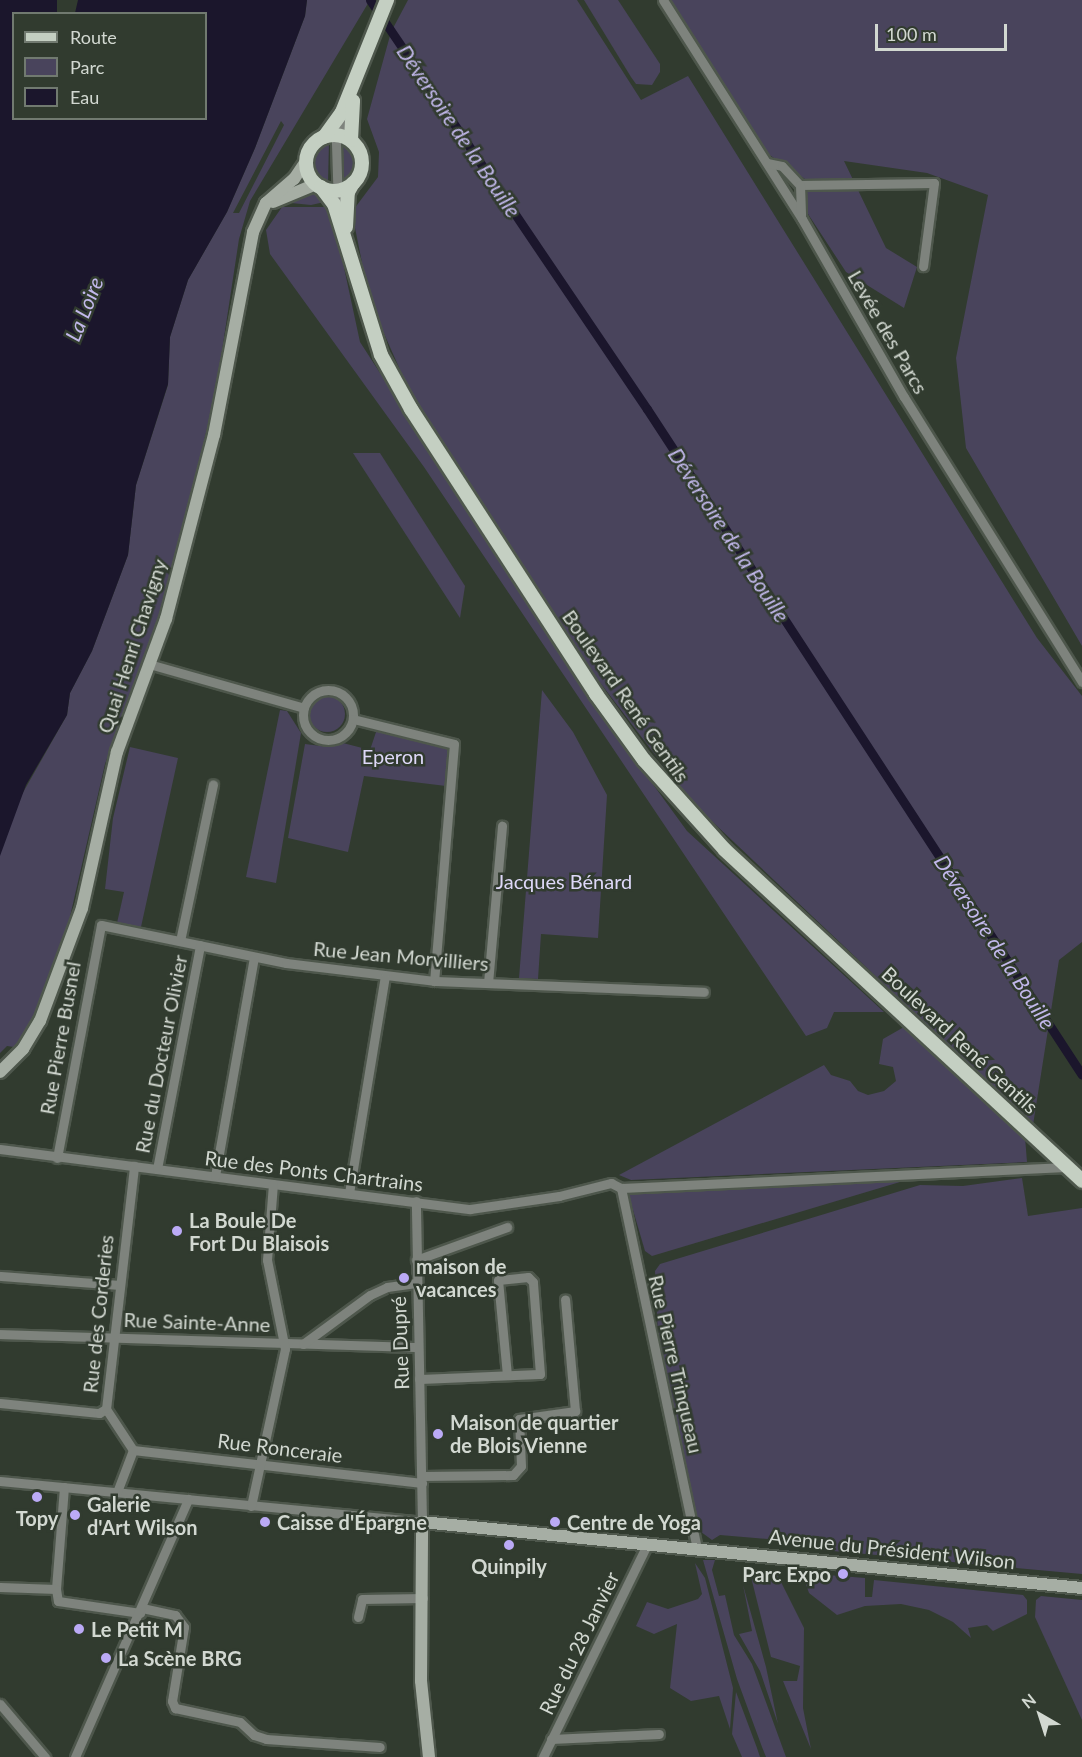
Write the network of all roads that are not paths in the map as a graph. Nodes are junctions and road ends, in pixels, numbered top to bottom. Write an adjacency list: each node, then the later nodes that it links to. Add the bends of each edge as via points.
1 (387, 0): 3 (main road)
2 (663, 0): 6 (street, Levée des Parcs)
3 (363, 58): 4 (main road, via 337,122); 4 (main road, via 350,118)
4 (337, 137): 5 (main road, via 312,146); 7 (main road, Boulevard René Gentils, via 360,150 362,164); 10 (street)
5 (306, 161): 9 (main road, Boulevard René Gentils, via 309,174); 11 (main road, Quai Henri Chavigny, via 294,179 272,195)
6 (767, 163): 8 (street, via 782,166); 12 (street, Levée des Parcs)
7 (353, 183): 10 (main road); 13 (main road, Boulevard René Gentils, via 346,218)
8 (800, 185): 12 (street); 14 (street, via 934,183)
9 (319, 186): 10 (main road); 11 (main road, via 286,194); 13 (main road, Boulevard René Gentils, via 334,203)
10 (336, 191): 13 (street)
11 (260, 216): 15 (main road, Quai Henri Chavigny, via 243,275 223,399 172,596)
12 (801, 218): 16 (street, Levée des Parcs, via 904,397)
13 (348, 253): 33 (main road, Boulevard René Gentils, via 381,355 411,409 596,694 644,760 725,850)
14 (922, 266)
15 (149, 664): 17 (street); 29 (main road, Quai Henri Chavigny, via 117,752 91,876 69,950 33,1035)
16 (1082, 682)
17 (304, 708): 18 (street, via 314,694 330,690 345,696); 18 (street, via 308,730 322,739 338,738)
18 (353, 719): 26 (street, via 454,744)
19 (213, 784): 22 (street)
20 (502, 825): 27 (street)
21 (100, 925): 22 (street, Rue Jean Morvilliers); 31 (street, Rue Pierre Busnel)
22 (180, 941): 23 (street, Rue Jean Morvilliers)
23 (200, 945): 24 (street, Rue Jean Morvilliers); 34 (street, Rue du Docteur Olivier)
24 (254, 957): 25 (street, Rue Jean Morvilliers); 35 (street)
25 (386, 976): 26 (street, Rue Jean Morvilliers); 39 (street)
26 (434, 981): 27 (street, Rue Jean Morvilliers)
27 (488, 982): 28 (street, Rue Jean Morvilliers)
28 (704, 992)
29 (0, 1072)
30 (0, 1149): 31 (street, Rue des Ponts Chartrains)
31 (57, 1158): 32 (street, Rue des Ponts Chartrains)
32 (134, 1166): 34 (street, Rue des Ponts Chartrains); 45 (street, Rue des Corderies)
33 (1067, 1167): 36 (main road, Boulevard René Gentils); 38 (street, Rue des Ponts Chartrains)
34 (157, 1169): 35 (street, Rue des Ponts Chartrains)
35 (215, 1176): 37 (street, Rue des Ponts Chartrains)
36 (1082, 1181)
37 (273, 1184): 39 (street, Rue des Ponts Chartrains); 49 (street, via 267,1260)
38 (621, 1188): 40 (street, Rue des Ponts Chartrains, via 611,1183 559,1196 470,1209); 66 (street, Rue Pierre Trinqueau)
39 (349, 1193): 40 (street, Rue des Ponts Chartrains)
40 (416, 1202): 42 (street, Rue Dupré)
41 (507, 1227): 42 (street)
42 (416, 1260): 44 (street, Rue Dupré)
43 (0, 1276): 45 (street)
44 (416, 1283): 50 (street, via 387,1287 370,1295); 51 (street, Rue Dupré)
45 (119, 1285): 48 (street, Rue des Corderies)
46 (565, 1299): 58 (street, Rue Ronceraie, via 575,1412 519,1419 521,1466 513,1474)
47 (0, 1334): 48 (street, Rue Sainte-Anne)
48 (112, 1337): 49 (street, Rue Sainte-Anne); 55 (street, Rue des Corderies)
49 (285, 1343): 50 (street, Rue Sainte-Anne); 57 (street)
50 (303, 1344): 51 (street, Rue Sainte-Anne)
51 (418, 1347): 53 (street, Rue Dupré)
52 (507, 1375): 52 (street, via 540,1374 533,1282 528,1277 498,1280); 53 (street)
53 (419, 1379): 58 (street, Rue Dupré)
54 (0, 1403): 55 (street, via 99,1413)
55 (106, 1409): 56 (street, Rue des Corderies)
56 (133, 1450): 57 (street, Rue Ronceraie); 61 (street)
57 (261, 1464): 58 (street, Rue Ronceraie); 63 (street)
58 (422, 1480): 64 (street, Rue Dupré)
59 (0, 1481): 60 (street)
60 (64, 1487): 61 (street); 69 (street)
61 (117, 1492): 62 (street)
62 (188, 1499): 63 (street); 71 (street)
63 (251, 1506): 64 (street)
64 (422, 1522): 65 (main road, Avenue du Président Wilson); 70 (main road)
65 (647, 1545): 66 (main road, Avenue du Président Wilson); 75 (street, Rue du 28 Janvier)
66 (697, 1549): 68 (main road, Avenue du Président Wilson)
67 (0, 1587): 69 (street)
68 (1082, 1588)
69 (56, 1589): 71 (street, via 62,1603)
70 (423, 1598): 72 (street, via 362,1599); 79 (main road, via 421,1681)
71 (141, 1610): 76 (street, via 175,1616 184,1628 172,1705 240,1722 254,1735 266,1739); 78 (street)
72 (358, 1617)
73 (0, 1704): 77 (street)
74 (659, 1734): 75 (street)
75 (551, 1739): 80 (street, Rue du 28 Janvier)
76 (380, 1747)
77 (45, 1757)
78 (75, 1757)
79 (429, 1757)
80 (543, 1757)

